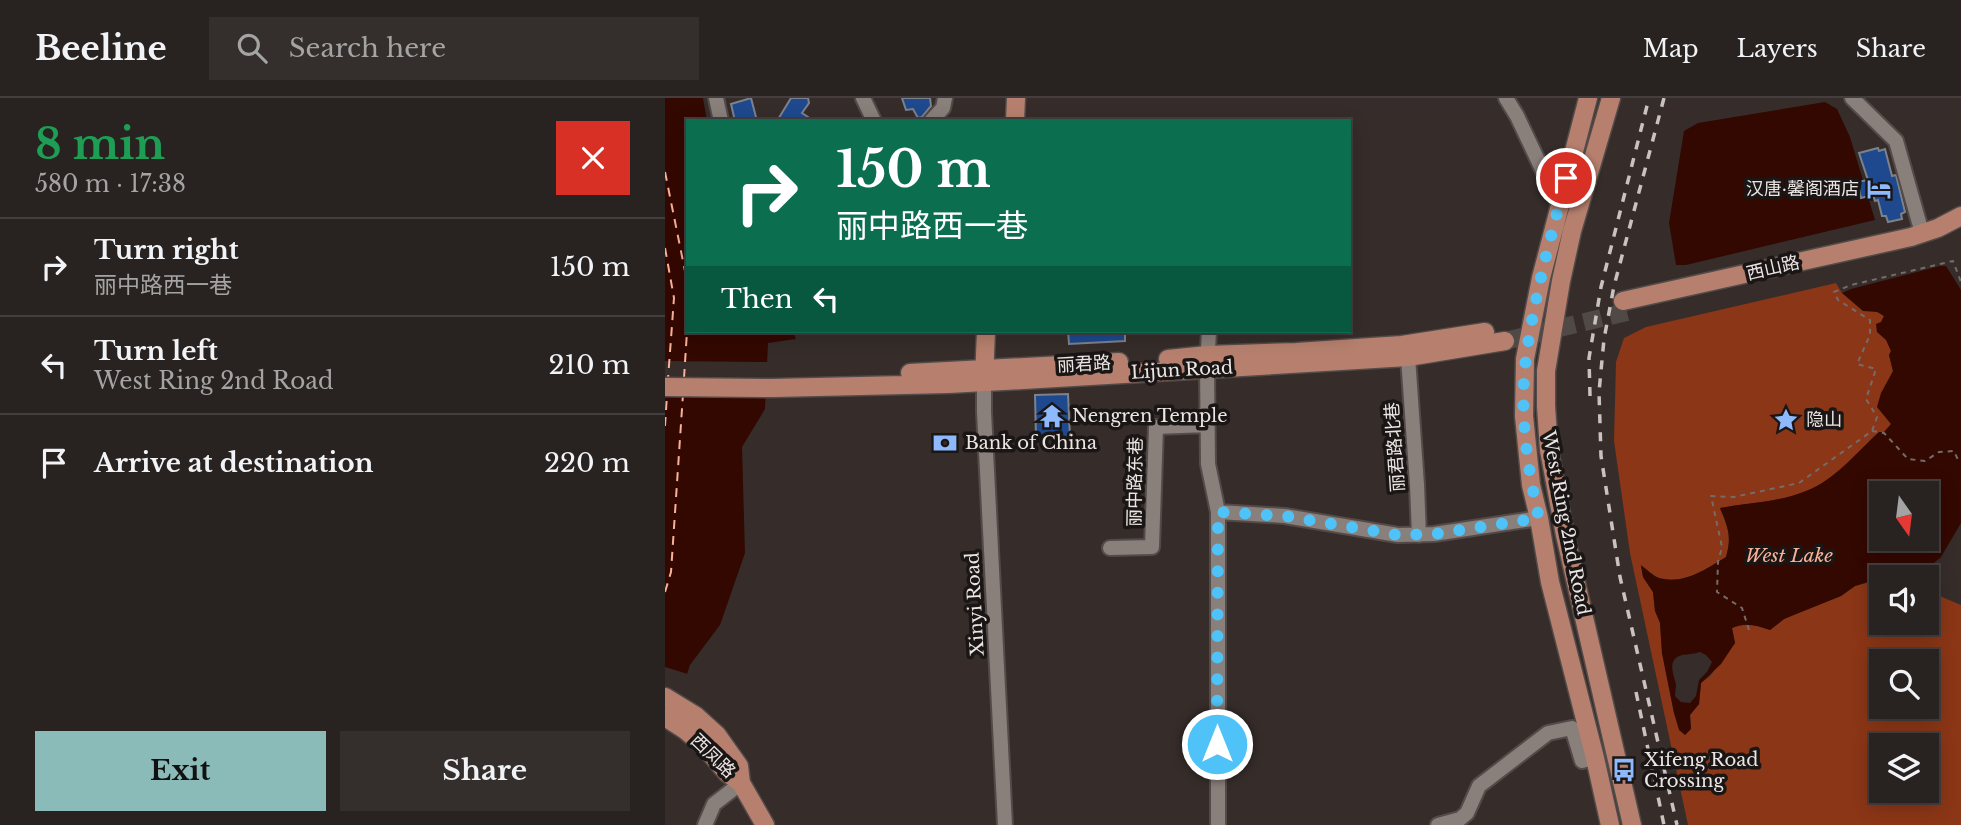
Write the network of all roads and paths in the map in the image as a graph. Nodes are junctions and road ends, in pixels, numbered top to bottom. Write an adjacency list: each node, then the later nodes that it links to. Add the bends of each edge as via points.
1 (716, 98): 9 (street)
2 (863, 98): 10 (street)
3 (946, 98): 11 (street)
4 (1016, 98): 12 (main road)
5 (1506, 98): 13 (street)
6 (1588, 98): 13 (main road, West Ring 2nd Road)
7 (1611, 98): 45 (main road, West Ring 2nd Road, via 1561,281 1546,371 1546,406 1565,535)
8 (1851, 98): 16 (street, via 1896,141)
9 (720, 119)
10 (873, 119)
11 (933, 119)
12 (1015, 119)
13 (1559, 205): 30 (main road, West Ring 2nd Road, via 1525,359 1524,416)
14 (1961, 216): 16 (main road, 西山路)
15 (1961, 227): 16 (main road, 西山路, via 1932,242 1625,307)
16 (1922, 233)
17 (1961, 282): 27 (path, via 1953,261 1834,292 1838,300 1870,320 1870,335 1857,364 1876,369 1866,399 1877,418)
18 (986, 333): 23 (main road)
19 (1209, 333): 21 (street)
20 (1408, 357): 21 (main road, Lijun Road); 21 (main road, Lijun Road, via 1504,335); 31 (street, 丽君路北巷)
21 (1207, 361): 23 (main road, Lijun Road); 26 (street)
22 (665, 375): 24 (main road)
23 (984, 376): 24 (main road, Lijun Road); 41 (street, Xinyi Road)
24 (773, 383): 25 (main road)
25 (665, 387)
26 (1207, 425): 29 (street, via 1208,464); 32 (street, 丽中路东巷, via 1156,427 1153,547)
27 (1872, 431): 28 (path, via 1884,433 1908,459 1925,461 1939,452 1954,451); 33 (path, via 1799,483 1734,497 1711,496 1722,547 1717,592 1742,608)
28 (1961, 460)
29 (1218, 512): 31 (street); 42 (street)
30 (1539, 518): 31 (street); 37 (main road, West Ring 2nd Road, via 1550,582)
31 (1419, 534)
32 (1110, 548)
33 (1749, 630)
34 (665, 697): 36 (main road)
35 (665, 717): 36 (main road)
36 (691, 723): 38 (main road, 西凤路, via 705,747)
37 (1595, 758): 43 (street, via 1581,761 1571,728 1548,733 1479,786 1472,805 1459,820); 44 (main road, West Ring 2nd Road)
38 (741, 783): 39 (street, via 714,804); 40 (main road, 西凤路)
39 (705, 825)
40 (765, 825)
41 (1005, 825)
42 (1218, 825)
43 (1438, 825)
44 (1609, 825)
45 (1632, 825)

